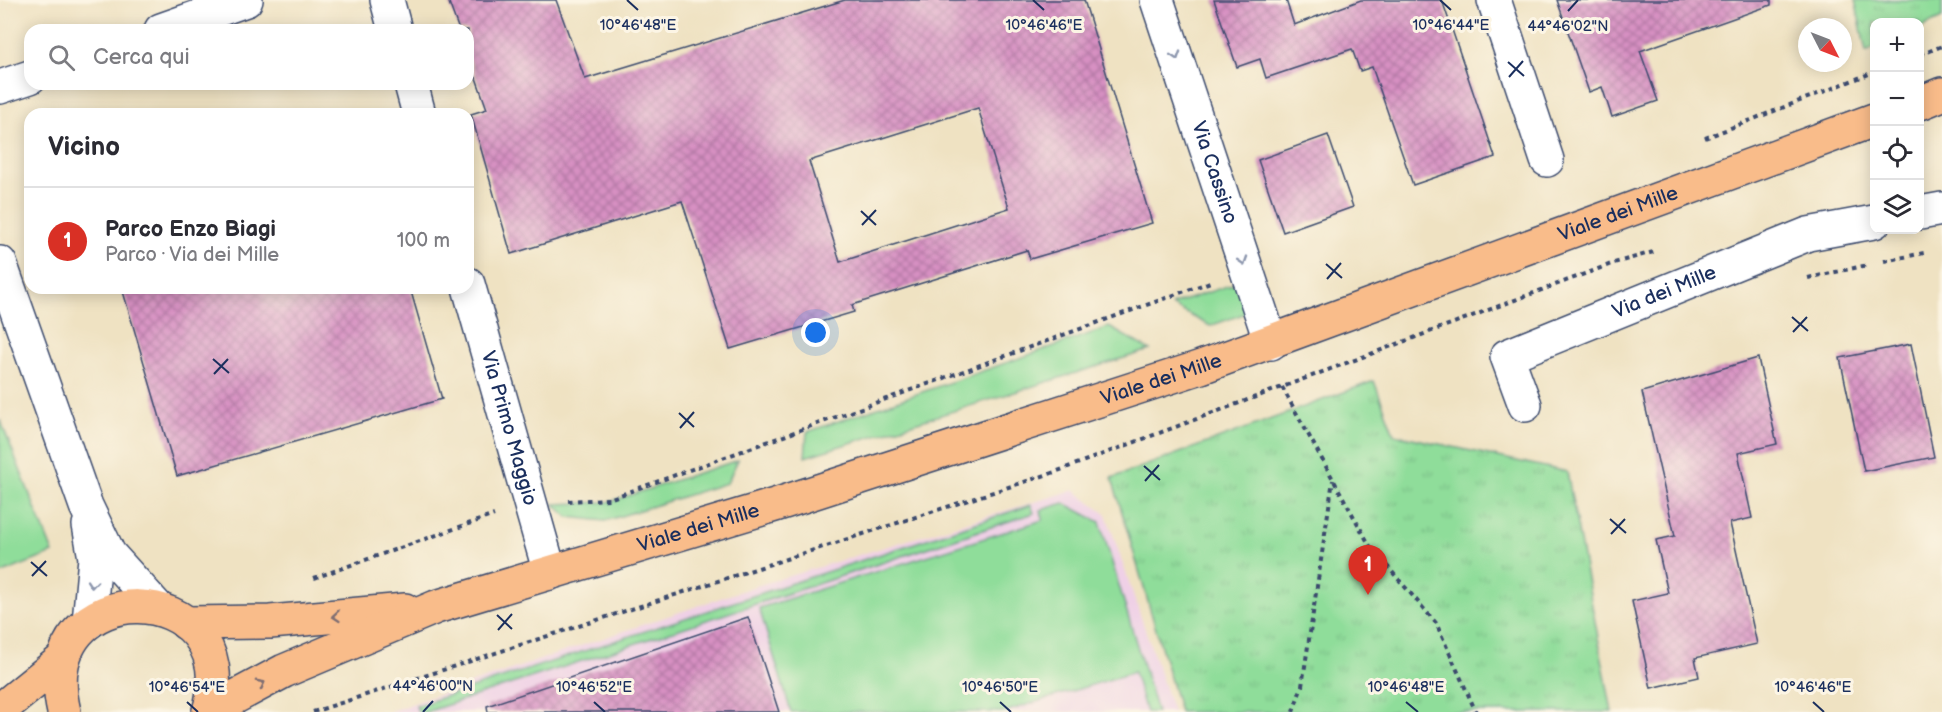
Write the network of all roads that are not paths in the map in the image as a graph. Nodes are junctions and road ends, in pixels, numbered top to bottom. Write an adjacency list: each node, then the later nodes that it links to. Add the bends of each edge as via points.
1 (246, 0): 5 (street)
2 (387, 0): 6 (street)
3 (1157, 0): 20 (street, Via Cassino, one-way to 20)
4 (1494, 0): 14 (street)
5 (178, 24)
6 (393, 24)
7 (24, 79): 8 (street)
8 (0, 87)
9 (413, 90): 12 (street)
10 (1942, 94): 11 (main road)
11 (1924, 101)
12 (417, 108)
13 (1870, 122): 20 (main road, Viale dei Mille)
14 (1546, 160)
15 (1942, 209): 16 (street)
16 (1924, 212)
17 (1870, 223): 21 (street, Via dei Mille, via 1808,234 1507,356)
18 (0, 263): 22 (street)
19 (471, 294): 23 (street, Via Primo Maggio)
20 (1271, 343): 23 (main road, Viale dei Mille, via 898,466)
21 (1525, 405)
22 (86, 506): 25 (street, via 110,554); 26 (street, one-way to 26, via 95,558)
23 (550, 573): 24 (main road, Viale dei Mille)
24 (436, 607): 25 (main road, Viale dei Mille, one-way to 25, via 270,622); 30 (main road, Viale dei Mille, one-way to 24, via 284,671)
25 (172, 615): 26 (main road, Viale dei Mille, via 134,606 110,610); 30 (main road, Viale dei Mille, via 202,641 212,663 214,688)
26 (89, 622): 27 (main road, Viale dei Mille, via 73,638)
27 (63, 659): 28 (main road, Viale dei Mille); 29 (main road, Viale dei Mille, via 59,685)
28 (0, 710)
29 (64, 712)
30 (209, 712)

